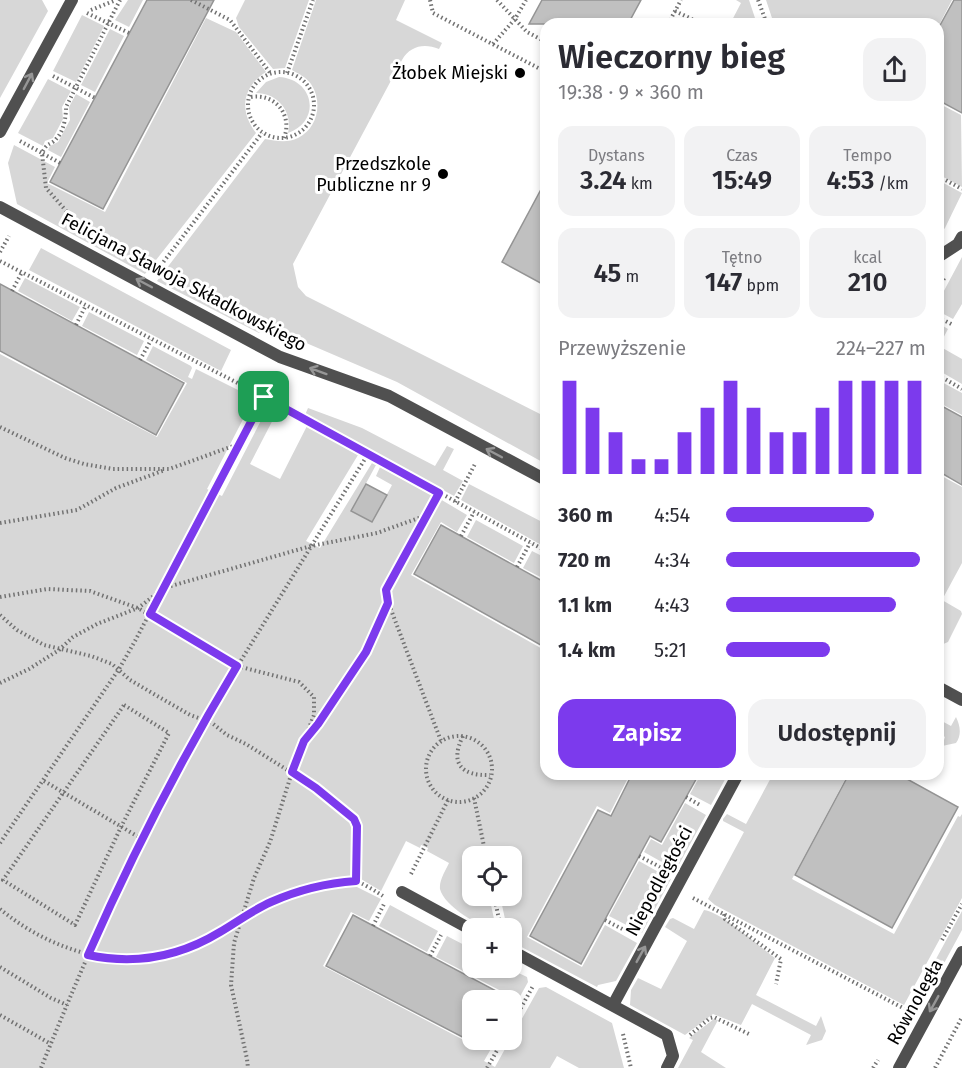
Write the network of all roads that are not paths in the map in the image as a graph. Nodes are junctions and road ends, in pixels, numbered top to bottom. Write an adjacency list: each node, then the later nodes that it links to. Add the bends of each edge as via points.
1 (72, 0): 2 (street, one-way to 1)
2 (0, 131)
3 (0, 207): 6 (street, Felicjana Sławoja Składkowskiego, one-way to 3, via 389,396 280,357)
4 (962, 237): 5 (street)
5 (944, 253)
6 (540, 477)
7 (944, 690): 8 (street)
8 (962, 700)
9 (735, 780): 14 (street, Niepodległości, one-way to 9)
10 (402, 892): 11 (street)
11 (462, 925)
12 (962, 952): 16 (street, Równoległa, one-way to 16)
13 (522, 956): 14 (street)
14 (613, 1005): 15 (street, via 667,1035 673,1056)
15 (667, 1068)
16 (899, 1068)

